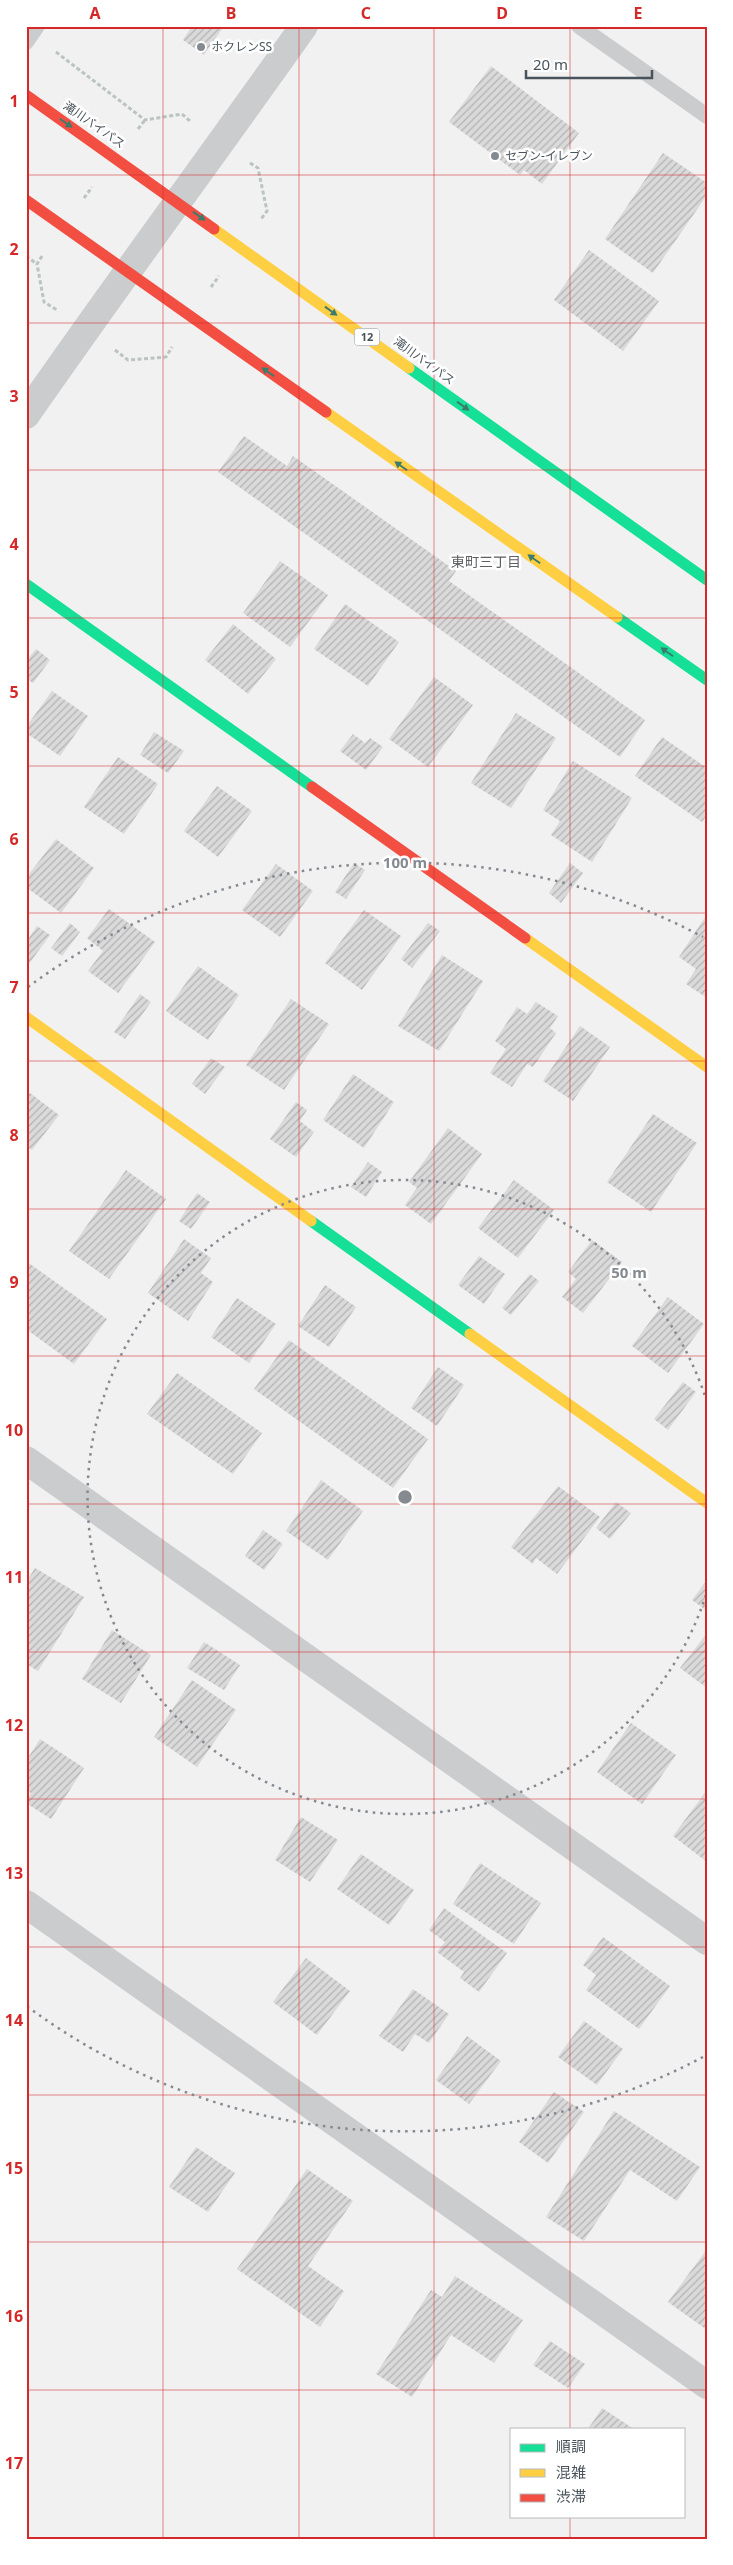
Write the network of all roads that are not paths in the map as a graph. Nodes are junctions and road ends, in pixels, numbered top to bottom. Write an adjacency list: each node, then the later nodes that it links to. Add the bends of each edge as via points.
1 (304, 26): 6 (street)
2 (579, 26): 4 (lane)
3 (26, 95): 6 (main road, 滝川バイパス / 12, one-way to 6)
4 (707, 116)
5 (26, 200): 7 (main road)
6 (180, 202): 7 (street); 9 (main road, 滝川バイパス / 12, one-way to 9)
7 (125, 272): 8 (street); 11 (main road, one-way to 7)
8 (26, 415)
9 (707, 580)
10 (26, 584): 13 (main road)
11 (707, 680)
12 (26, 1017): 15 (main road)
13 (707, 1067)
14 (26, 1460): 17 (street)
15 (707, 1503)
16 (26, 1904): 18 (street)
17 (707, 1941)
18 (707, 2385)

